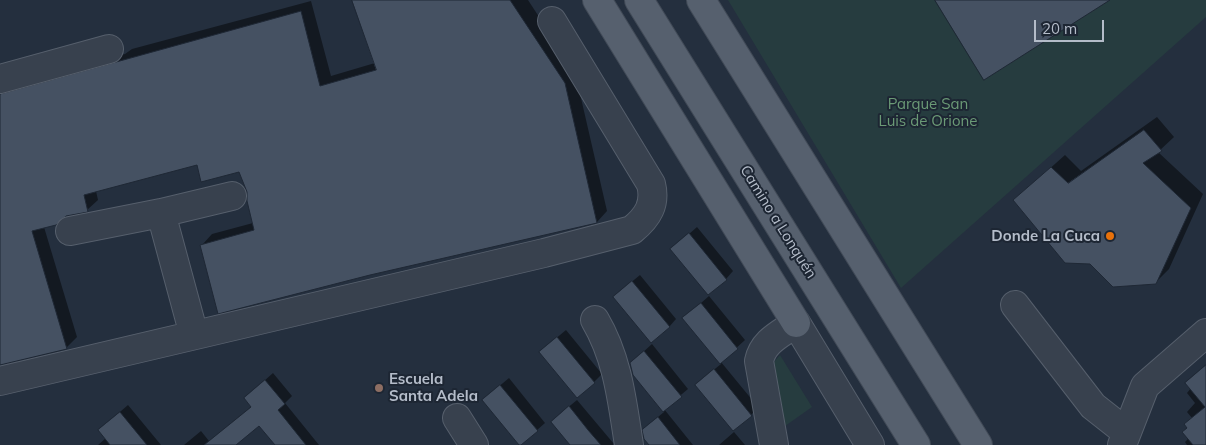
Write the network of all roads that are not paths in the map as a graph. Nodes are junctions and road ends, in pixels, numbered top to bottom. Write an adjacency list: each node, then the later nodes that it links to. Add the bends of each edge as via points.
1 (596, 0): 12 (main road)
2 (639, 0): 22 (main road, Camino a Lonquén)
3 (701, 0): 23 (main road)
4 (552, 21): 14 (street, via 651,184 651,210 644,221 632,230 544,253)
5 (109, 49): 6 (street)
6 (0, 79)
7 (232, 196): 8 (street)
8 (161, 213): 9 (street); 14 (street)
9 (70, 231)
10 (1015, 305): 17 (street)
11 (595, 320): 19 (street, via 608,344 618,375)
12 (796, 323): 20 (street, via 767,343 760,353); 21 (street)
13 (1206, 334): 17 (street, via 1145,386)
14 (194, 335): 15 (street)
15 (0, 381)
16 (457, 418): 18 (street)
17 (1122, 441)
18 (474, 445)
19 (629, 445)
20 (774, 445)
21 (870, 445)
22 (916, 445)
23 (978, 445)

